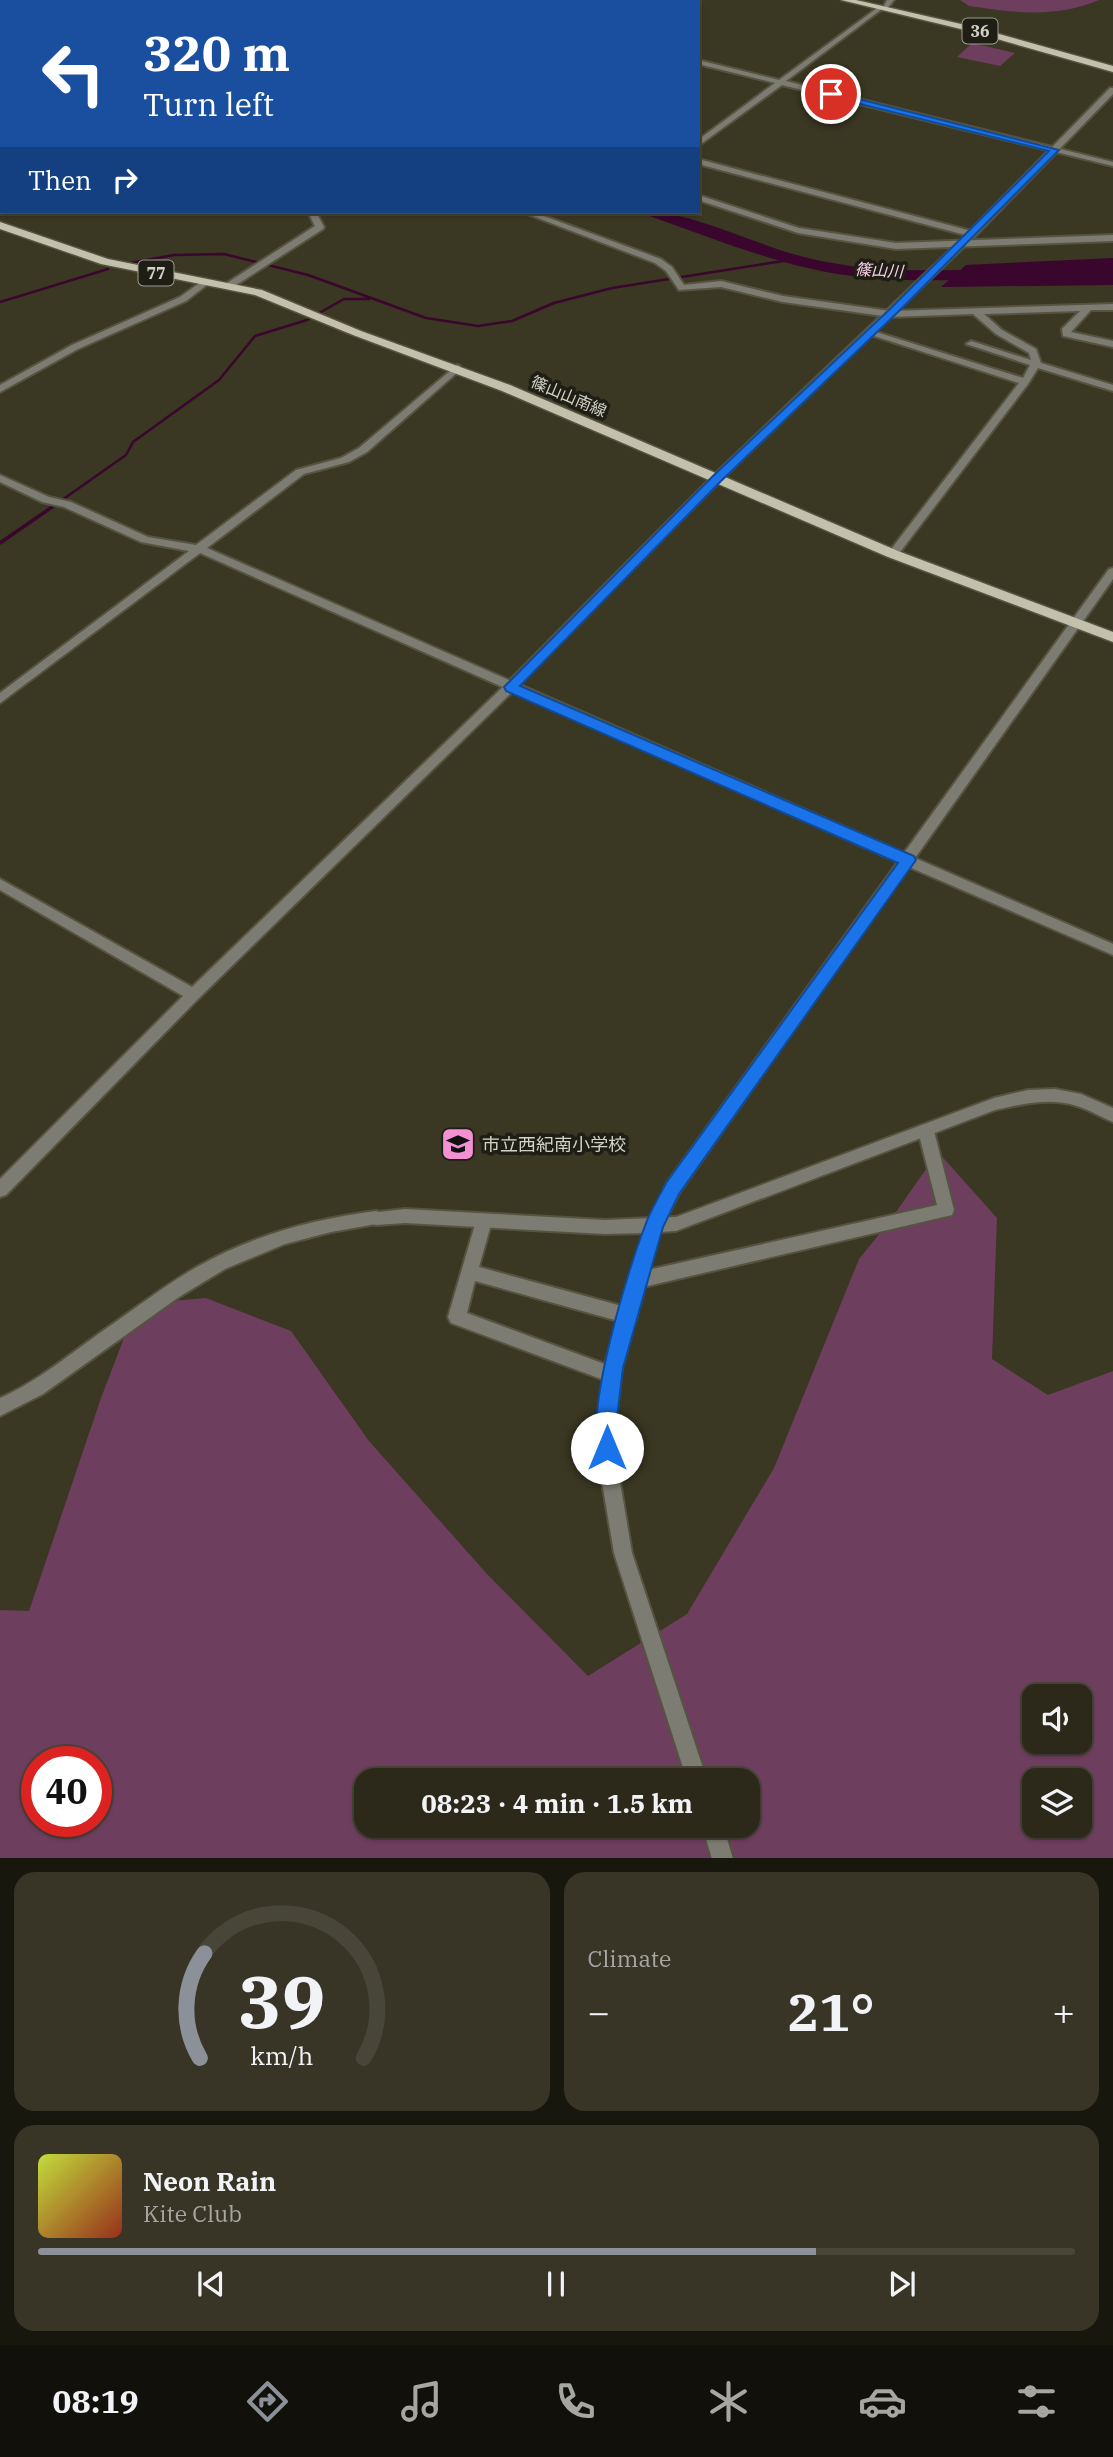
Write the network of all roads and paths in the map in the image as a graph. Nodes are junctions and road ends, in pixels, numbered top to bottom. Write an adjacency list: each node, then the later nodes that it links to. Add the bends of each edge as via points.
1 (845, 0): 3 (main road, 36)
2 (891, 0): 3 (street)
3 (882, 8): 5 (main road, 36); 6 (street)
4 (700, 62): 6 (street)
5 (1113, 69)
6 (782, 82): 8 (street); 9 (street)
7 (1113, 90): 9 (street)
8 (700, 143)
9 (1055, 150): 11 (street); 16 (street)
10 (700, 162): 16 (street)
11 (1113, 164)
12 (700, 198): 18 (street, via 758,219 841,238 896,246)
13 (313, 214): 20 (street, via 320,227)
14 (532, 214): 23 (street, via 658,261 682,288 721,284 795,301)
15 (0, 225): 19 (main road, 篠山山南線 / 77, via 105,262)
16 (971, 234): 18 (street)
17 (1113, 238): 18 (street)
18 (960, 246): 23 (street)
19 (205, 282): 20 (main road, 篠山山南線 / 77); 32 (street, via 183,299 75,347)
20 (230, 285): 29 (main road, 篠山山南線 / 77)
21 (1113, 307): 22 (street)
22 (1088, 308): 24 (street); 27 (street, via 1066,334)
23 (892, 312): 24 (street); 25 (street)
24 (977, 313): 28 (street, via 999,332 1034,351)
25 (870, 333): 30 (street); 34 (street)
26 (971, 344): 28 (street)
27 (1113, 344)
28 (1034, 366): 30 (street); 31 (street)
29 (457, 368): 34 (main road, 篠山山南線 / 77); 35 (street, via 355,456 300,472)
30 (1025, 382): 36 (street)
31 (1113, 388)
32 (0, 389)
33 (0, 478): 35 (street, via 145,540)
34 (717, 478): 36 (main road, 篠山山南線 / 77); 40 (street)
35 (200, 549): 40 (street); 41 (street)
36 (893, 554): 38 (main road, 篠山山南線 / 77)
37 (1113, 571): 38 (street)
38 (1075, 622): 39 (main road, 篠山山南線 / 77); 42 (street)
39 (1113, 637)
40 (510, 687): 42 (street); 45 (street)
41 (0, 699)
42 (908, 860): 44 (street); 50 (street, via 673,1188)
43 (0, 884): 45 (street)
44 (1113, 950)
45 (193, 995): 48 (street)
46 (1113, 1115): 47 (street, via 1065,1094 1035,1094 994,1104)
47 (926, 1131): 50 (street, via 676,1224); 52 (street, via 946,1210)
48 (0, 1189)
49 (484, 1221): 50 (street); 51 (street); 55 (street, via 405,1216 339,1222 244,1252 201,1273 59,1372)
50 (654, 1226): 52 (street)
51 (470, 1272): 53 (street); 54 (street, via 457,1317)
52 (639, 1280): 53 (street)
53 (629, 1316): 54 (street)
54 (612, 1375): 56 (street, via 606,1426 622,1553)
55 (0, 1407)
56 (693, 1768)
57 (716, 1838): 58 (street)
58 (723, 1858)

